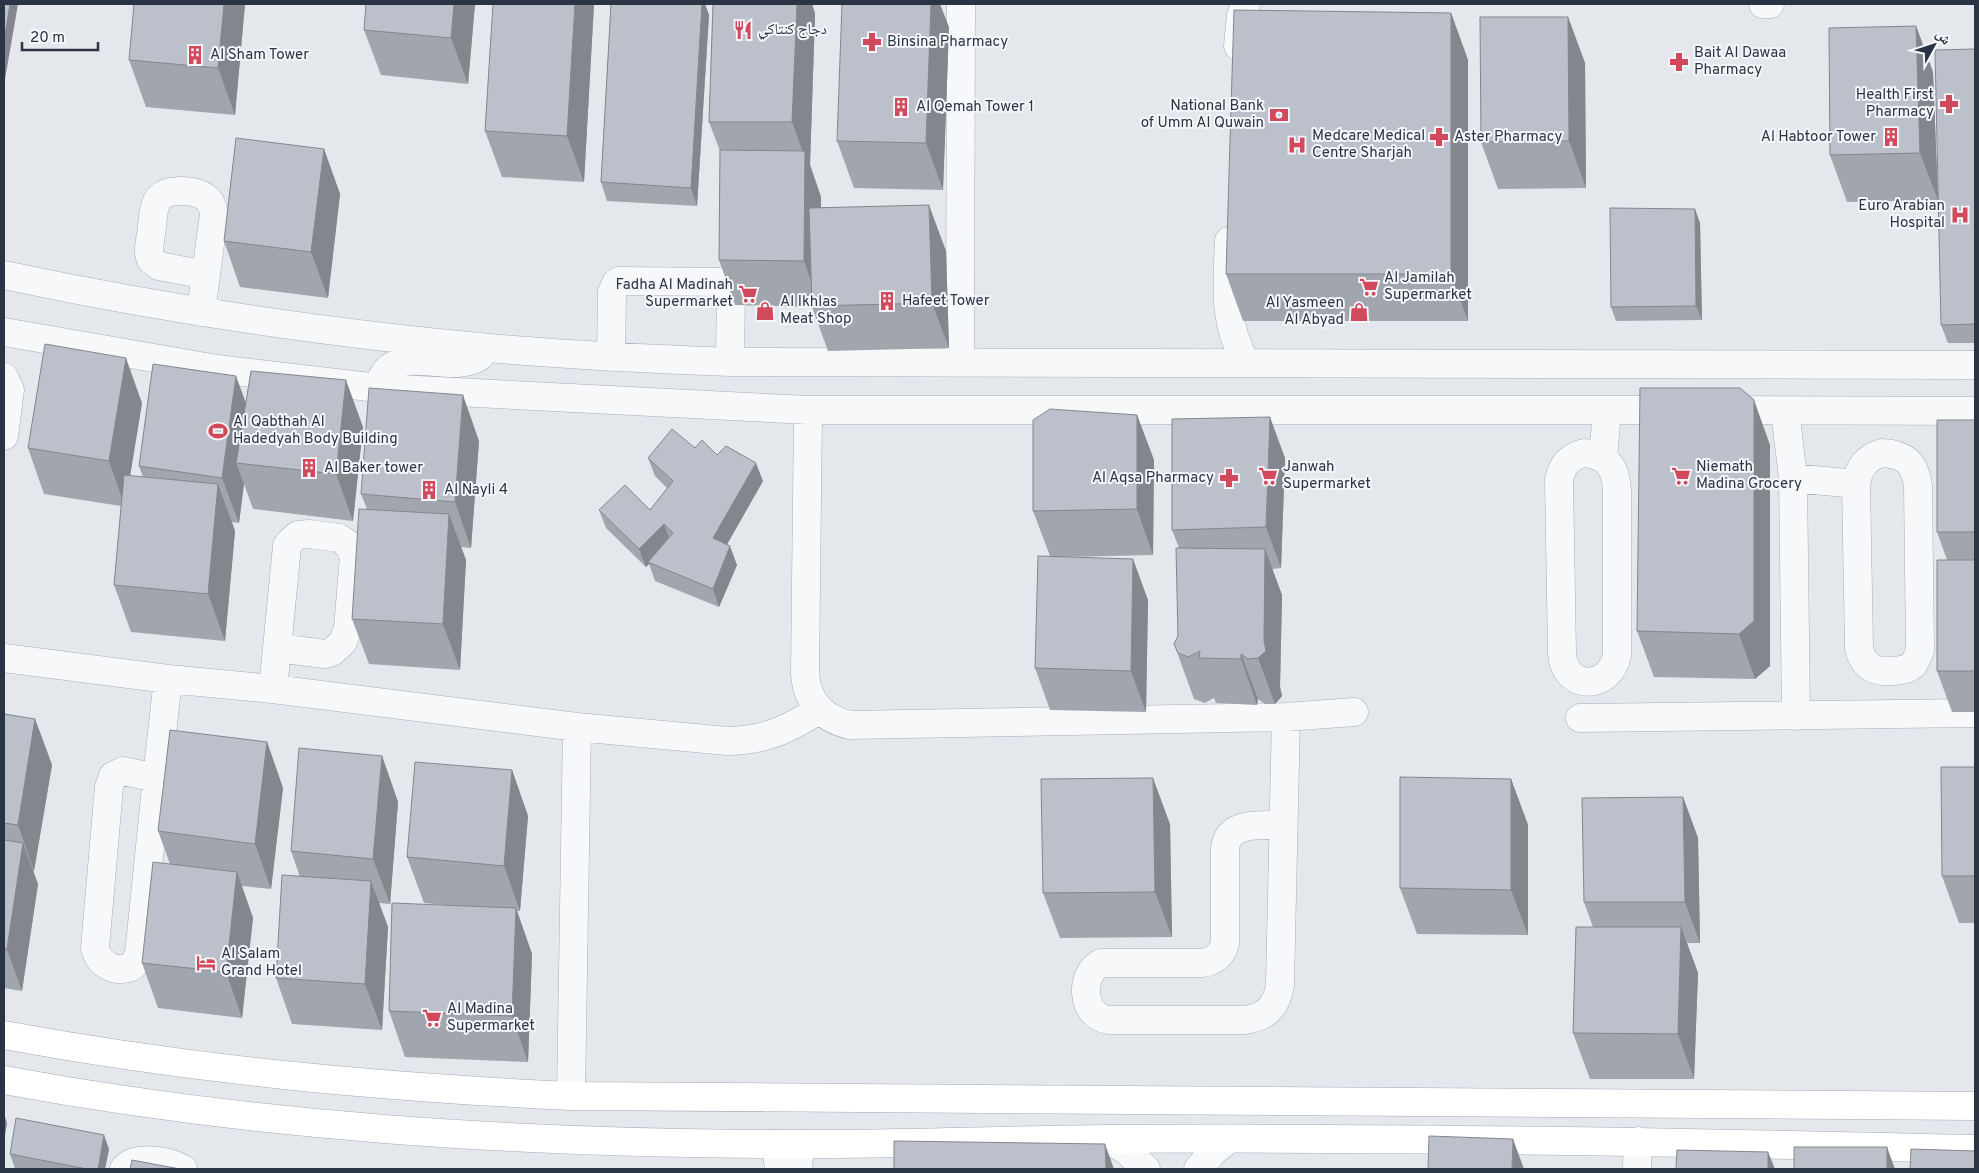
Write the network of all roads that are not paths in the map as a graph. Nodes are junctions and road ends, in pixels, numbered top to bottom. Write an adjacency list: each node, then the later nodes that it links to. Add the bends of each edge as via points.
1 (961, 4): 14 (street)
2 (1246, 4): 5 (street, via 1239,26)
3 (1763, 4): 4 (street)
4 (1770, 4)
5 (1236, 75)
6 (1230, 214): 15 (street, via 1227,300 1232,333)
7 (4, 275): 9 (street)
8 (206, 275): 9 (street)
9 (201, 312): 11 (street, via 297,327)
10 (4, 332): 18 (street, via 217,369)
11 (489, 348): 12 (street); 18 (street, via 469,362 410,361 395,364 383,374)
12 (611, 357): 13 (street); 13 (street, via 612,292 619,281 727,282 731,289)
13 (730, 362): 14 (street)
14 (960, 363): 15 (street)
15 (1246, 363): 16 (street)
16 (1975, 365)
17 (4, 377): 23 (street, via 10,390)
18 (378, 388): 19 (street)
19 (808, 410): 20 (street); 31 (street, via 805,674 811,700)
20 (1607, 410): 21 (street); 24 (street)
21 (1785, 411): 22 (street); 25 (street)
22 (1975, 411)
23 (4, 436)
24 (1604, 458): 24 (street, via 1616,482 1617,655 1616,663 1605,677 1589,682 1569,674 1562,661 1559,480 1561,470 1574,456 1584,453)
25 (1793, 478): 26 (street); 34 (street)
26 (1856, 484): 26 (street, via 1860,654 1867,665 1879,671 1906,669 1913,665 1920,650 1917,474 1903,457 1882,453 1863,463)
27 (278, 648): 30 (street)
28 (4, 658): 29 (street)
29 (168, 679): 30 (street); 38 (street)
30 (273, 689): 37 (street)
31 (820, 710): 35 (street, via 828,718 850,725); 37 (street, via 788,729 748,741 727,742)
32 (1354, 712): 35 (street)
33 (1975, 713): 34 (street)
34 (1796, 716): 36 (street)
35 (1286, 717): 39 (street)
36 (1580, 718)
37 (577, 727): 42 (street)
38 (157, 778): 38 (street, via 123,771 110,781 95,948 104,964 115,968 133,966 138,958)
39 (1284, 825): 39 (street, via 1240,828 1229,836 1224,943 1220,955 1202,963 1101,963 1088,978 1088,1004 1093,1014 1108,1020 1244,1020 1270,1010 1280,985)
40 (4, 1036): 42 (main road, via 141,1058 332,1081)
41 (4, 1080): 49 (main road, via 277,1119 401,1131)
42 (571, 1096): 43 (main road)
43 (1975, 1106)
44 (1108, 1139): 45 (main road); 48 (main road); 52 (street)
45 (1229, 1139): 46 (main road); 53 (street)
46 (1638, 1141): 47 (main road); 54 (street)
47 (1975, 1149)
48 (801, 1156): 49 (main road)
49 (778, 1157)
50 (124, 1169): 51 (street, via 131,1162 143,1160)
51 (184, 1169)
52 (1146, 1169)
53 (1198, 1169)
54 (1637, 1169)

